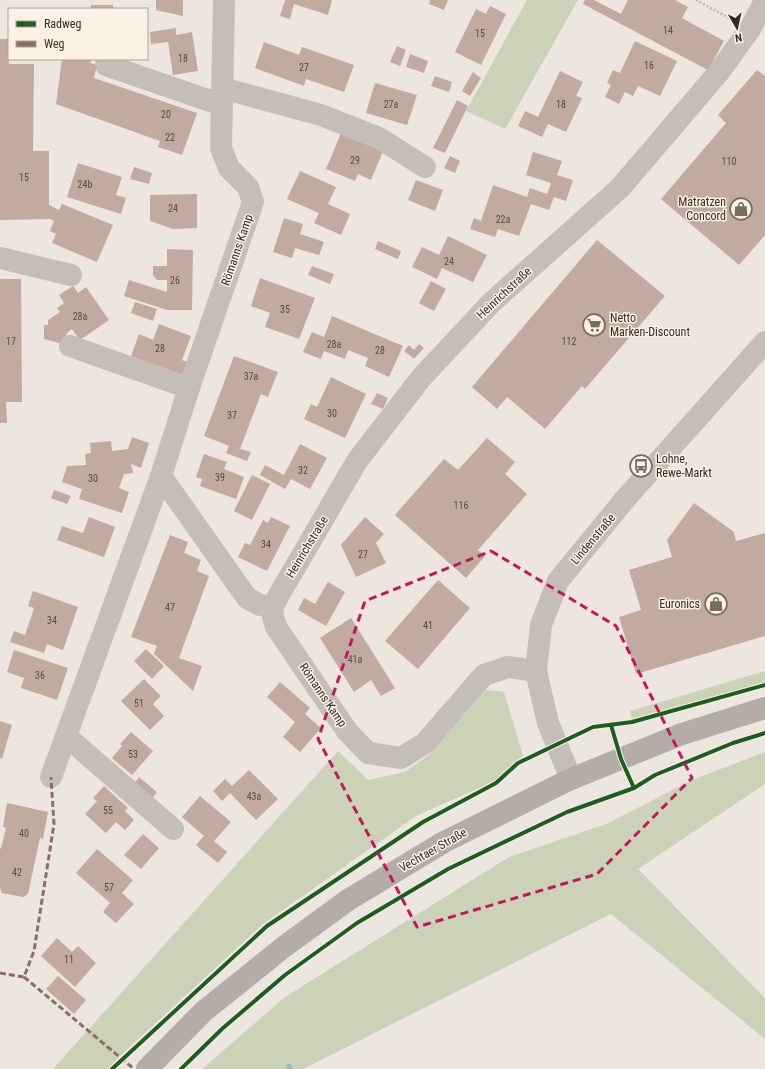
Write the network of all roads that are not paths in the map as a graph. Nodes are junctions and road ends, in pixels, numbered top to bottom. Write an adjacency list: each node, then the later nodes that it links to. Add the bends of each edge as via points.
1 (224, 0): 4 (street, Römanns Kamp)
2 (765, 1): 12 (street, Heinrichstraße, via 750,29 719,72 620,188 491,303 421,378 357,461)
3 (106, 66): 4 (street)
4 (222, 97): 5 (street, via 328,118 379,138); 10 (street, Römanns Kamp, via 221,148 230,168 248,187 254,202)
5 (425, 167)
6 (0, 258): 7 (street)
7 (71, 275)
8 (765, 342): 13 (street, Lindenstraße, via 626,498 558,581 541,624)
9 (70, 346): 10 (street)
10 (189, 388): 11 (street, Römanns Kamp)
11 (161, 476): 12 (street, via 247,598 260,605); 15 (street, Römanns Kamp)
12 (272, 607): 13 (street, Römanns Kamp, via 276,627 347,731 368,754 401,758 425,743 484,676 508,668)
13 (536, 671): 17 (street, Lindenstraße, via 548,722)
14 (765, 708): 17 (main road, Vechtaer Straße, via 682,734)
15 (66, 736): 16 (street, Römanns Kamp); 18 (street)
16 (51, 777)
17 (571, 779): 19 (main road, Vechtaer Straße, via 444,842 348,900 285,946 204,1011)
18 (173, 829)
19 (147, 1069)

